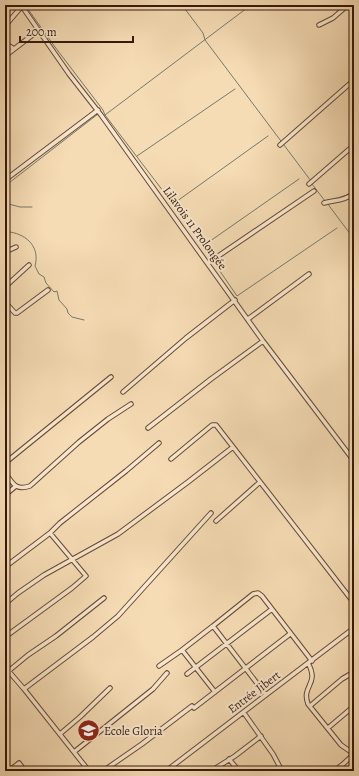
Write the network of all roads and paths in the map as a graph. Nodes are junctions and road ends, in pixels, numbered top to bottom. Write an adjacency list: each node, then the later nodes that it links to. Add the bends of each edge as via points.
1 (22, 5): 4 (street); 5 (street, Lilavois 11 Prolongée)
2 (348, 5): 3 (street, via 333,18)
3 (319, 25)
4 (5, 26)
5 (39, 30): 7 (street); 10 (street, Lilavois 11 Prolongée)
6 (5, 43): 7 (street)
7 (14, 49): 8 (street)
8 (5, 56)
9 (354, 80): 11 (street)
10 (98, 110): 13 (street); 20 (street, Lilavois 11 Prolongée)
11 (280, 145)
12 (354, 145): 14 (street)
13 (5, 180)
14 (309, 184)
15 (314, 191): 20 (street)
16 (354, 193): 17 (street, via 350,197)
17 (324, 204)
18 (16, 247): 19 (street)
19 (5, 252)
20 (208, 263): 25 (street, Lilavois 11 Prolongée)
21 (29, 265): 23 (street)
22 (309, 274): 27 (street)
23 (5, 287)
24 (48, 290): 26 (street, via 17,313)
25 (235, 300): 27 (street, Lilavois 11 Prolongée); 30 (street)
26 (5, 302)
27 (248, 319): 28 (street, Lilavois 11 Prolongée)
28 (263, 341): 32 (street); 36 (street, Lilavois 11 Prolongée)
29 (111, 377): 37 (street)
30 (123, 392)
31 (131, 404): 40 (street, via 79,442 30,486 22,489)
32 (148, 428)
33 (159, 443): 44 (street)
34 (233, 447): 35 (street, via 214,424); 39 (street); 45 (street, via 118,534)
35 (171, 459)
36 (354, 461)
37 (5, 463)
38 (5, 473): 40 (street)
39 (260, 482): 43 (street); 48 (street)
40 (16, 486): 41 (street)
41 (5, 495)
42 (211, 513): 67 (street, via 118,616)
43 (216, 521)
44 (50, 533): 45 (street); 46 (street)
45 (72, 560): 49 (street, via 29,585); 54 (street, via 86,576)
46 (5, 567)
47 (104, 598): 63 (street)
48 (354, 603)
49 (5, 604)
50 (272, 609): 51 (street, via 262,596 256,593); 53 (street); 55 (street)
51 (213, 626): 55 (street); 56 (street)
52 (354, 628): 57 (street, Entrée Jibert)
53 (290, 634): 57 (street); 61 (street)
54 (5, 637)
55 (227, 644): 60 (street); 61 (street)
56 (182, 650): 58 (street); 60 (street)
57 (310, 662): 69 (street, Entrée Jibert); 70 (street, via 313,678 306,692 306,699)
58 (159, 666)
59 (5, 667): 63 (street)
60 (196, 667): 65 (street); 68 (street)
61 (245, 668): 68 (street); 69 (street)
62 (354, 672): 70 (street)
63 (7, 673): 67 (street)
64 (167, 673): 76 (street, via 153,689)
65 (187, 674)
66 (110, 688): 74 (street)
67 (24, 689): 74 (street)
68 (215, 692): 82 (street)
69 (266, 695): 72 (street, Entrée Jibert)
70 (310, 706): 73 (street)
71 (354, 706): 73 (street)
72 (244, 713): 75 (street); 83 (street, Entrée Jibert)
73 (328, 728): 77 (street, via 341,745)
74 (60, 734): 76 (street)
75 (261, 736): 78 (street); 86 (street)
76 (74, 752): 81 (street)
77 (354, 754): 87 (street)
78 (229, 759): 84 (street); 85 (street)
79 (9, 771): 80 (street, via 19,763)
80 (25, 771)
81 (89, 771)
82 (103, 771)
83 (166, 771)
84 (211, 771)
85 (239, 771)
86 (282, 771)
87 (334, 771)

